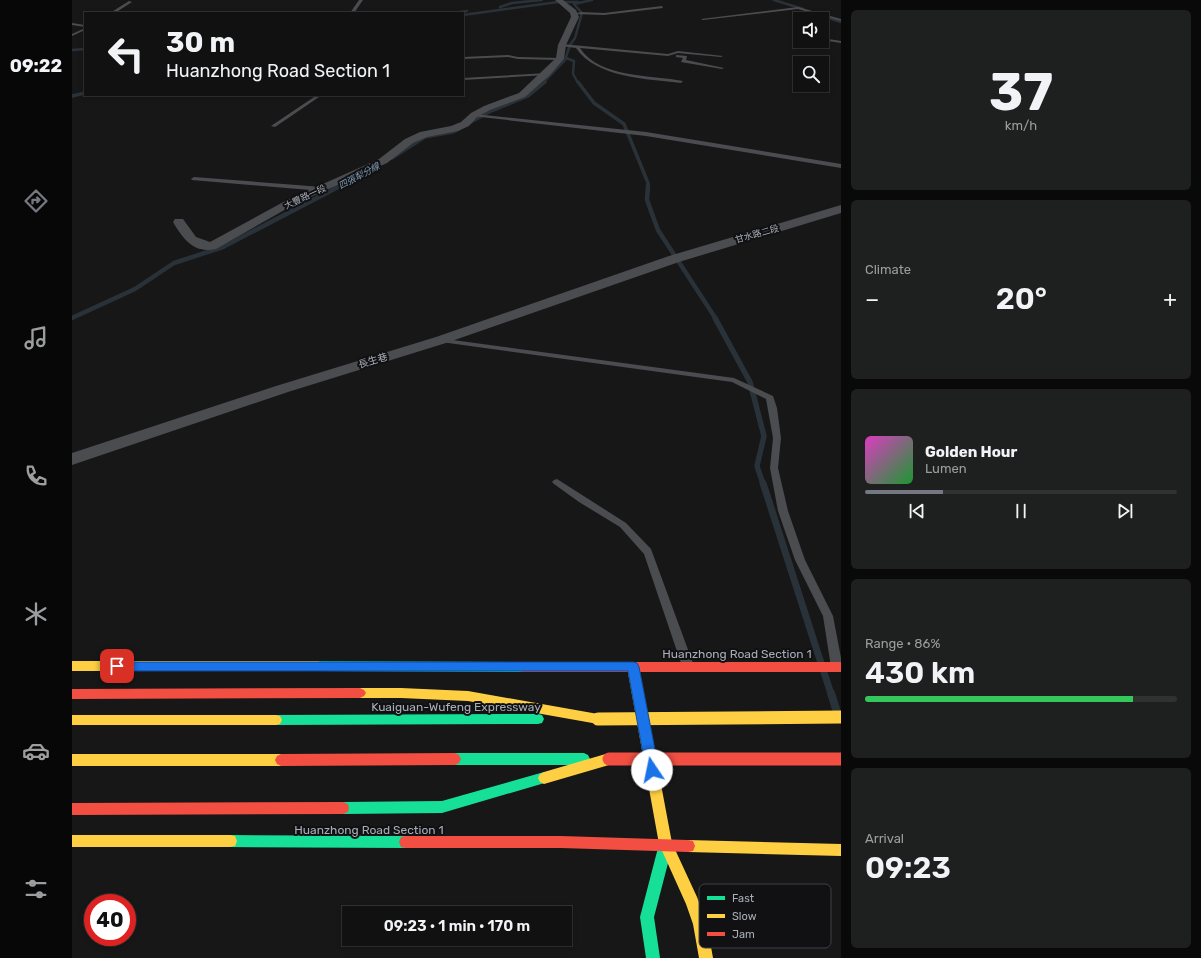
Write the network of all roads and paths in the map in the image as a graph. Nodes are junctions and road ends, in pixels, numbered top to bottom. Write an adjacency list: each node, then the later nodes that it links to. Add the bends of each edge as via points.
1 (361, 0): 6 (lane)
2 (559, 0): 7 (street)
3 (130, 2): 5 (lane)
4 (662, 7): 7 (lane, via 604,14)
5 (114, 12)
6 (353, 12)
7 (575, 14): 16 (street)
8 (703, 19): 9 (lane, via 798,8)
9 (841, 20)
10 (72, 24): 11 (lane)
11 (84, 28)
12 (84, 28): 13 (lane)
13 (72, 34)
14 (829, 40): 15 (lane)
15 (841, 42)
16 (562, 45): 17 (lane); 21 (street)
17 (577, 46): 18 (lane); 25 (lane, via 579,53 587,59 616,72)
18 (668, 55): 19 (lane, via 678,52); 22 (lane, via 686,57 683,61)
19 (721, 56)
20 (464, 58): 21 (lane, via 508,56)
21 (560, 59): 23 (street, 大豐路一段)
22 (722, 68)
23 (546, 74): 24 (lane); 27 (street, 大豐路一段, via 522,95)
24 (464, 79)
25 (681, 82)
26 (318, 96): 28 (lane)
27 (474, 115): 29 (lane, via 638,133); 31 (street, 大豐路一段, via 465,124 454,129 424,134 409,141 383,161)
28 (273, 126)
29 (841, 166)
30 (194, 178): 31 (lane)
31 (322, 189): 33 (street, 大豐路一段, via 290,202 212,246 191,241)
32 (841, 209): 34 (street, 甘水路二段)
33 (179, 222)
34 (674, 259): 35 (street, 長生巷)
35 (440, 340): 36 (street, 長生巷); 41 (lane, via 734,380 770,398 777,438 774,468 783,511 800,560 828,616)
36 (72, 459)
37 (557, 482): 39 (lane, via 623,525 648,552)
38 (72, 666): 40 (main road, Huanzhong Road Section 1)
39 (688, 666): 40 (main road, Huanzhong Road Section 1); 41 (main road, Huanzhong Road Section 1)
40 (633, 667): 51 (main road)
41 (840, 670)
42 (72, 694): 44 (main road, via 468,696)
43 (841, 718): 44 (main road, Kuaiguan-Wufeng Expressway, bridge)
44 (598, 719): 45 (main road, Kuaiguan-Wufeng Expressway)
45 (72, 720)
46 (609, 759): 47 (main road, bridge); 48 (main road); 49 (main road, via 442,807)
47 (841, 759)
48 (72, 760)
49 (72, 809)
50 (72, 841): 51 (main road, Huanzhong Road Section 1)
51 (666, 844): 52 (main road, Huanzhong Road Section 1); 53 (main road); 55 (main road, via 646,917)
52 (841, 850)
53 (699, 921)
54 (704, 948): 56 (main road)
55 (653, 958)
56 (706, 958)

